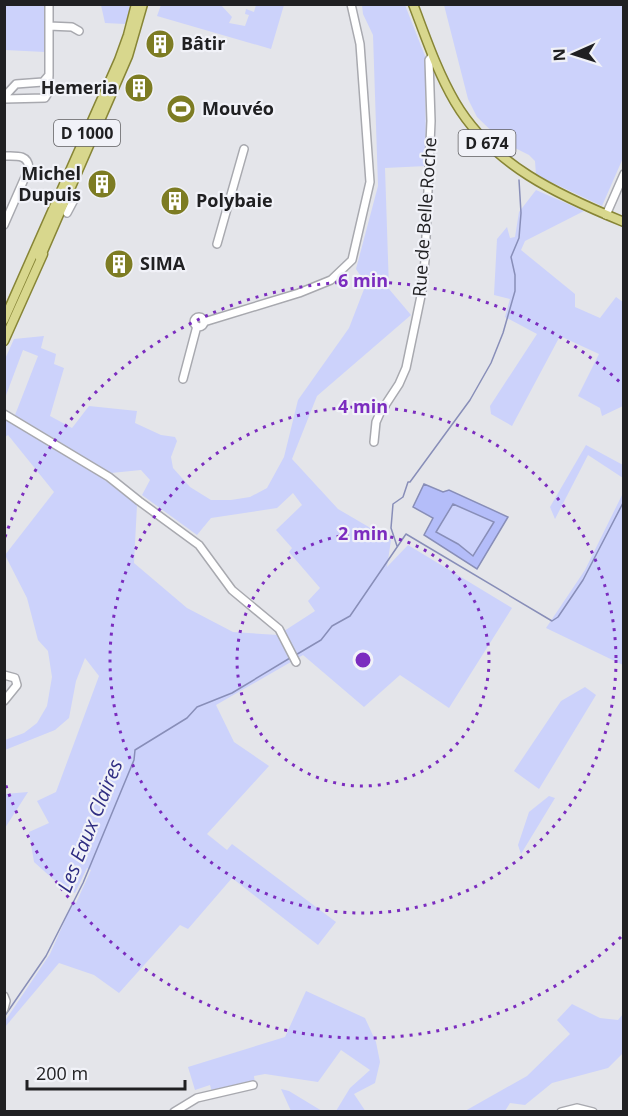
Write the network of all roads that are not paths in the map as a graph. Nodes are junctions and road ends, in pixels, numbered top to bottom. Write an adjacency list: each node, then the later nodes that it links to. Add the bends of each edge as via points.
1 (49, 4): 6 (street)
2 (136, 4): 23 (main road, D 1000, via 119,60)
3 (143, 4): 10 (main road, D 1000)
4 (351, 4): 25 (street, via 360,44 370,182 352,260 331,280 201,324)
5 (413, 4): 8 (main road, D 674)
6 (49, 26): 7 (street); 9 (street)
7 (79, 31)
8 (432, 56): 18 (main road, D 674, via 460,109 491,147 531,178); 27 (street, Rue de Belle Roche, via 428,70 431,121 422,291 406,368 380,412)
9 (49, 75): 11 (street, via 43,82 16,84); 11 (street, via 45,98)
10 (120, 75): 15 (main road, via 77,184); 22 (main road, D 1000)
11 (4, 98)
12 (244, 149): 21 (street)
13 (4, 156): 17 (street, via 22,156 30,168)
14 (624, 174): 18 (street)
15 (76, 196): 16 (street)
16 (67, 213): 22 (main road)
17 (7, 214): 20 (street)
18 (606, 215): 19 (main road, D 674)
19 (624, 222)
20 (4, 225)
21 (217, 244)
22 (40, 258): 24 (main road, D 1000)
23 (4, 320)
24 (4, 341)
25 (183, 379)
26 (4, 414): 28 (street, via 109,477 199,545 232,590 279,629)
27 (374, 442)
28 (294, 658)
29 (4, 675): 30 (street, via 15,678 17,685)
30 (4, 701)
31 (4, 996): 32 (street)
32 (4, 1009)
33 (253, 1085): 34 (street, via 197,1098)
34 (174, 1112)
35 (561, 1112): 36 (street, via 577,1108)
36 (593, 1112)

